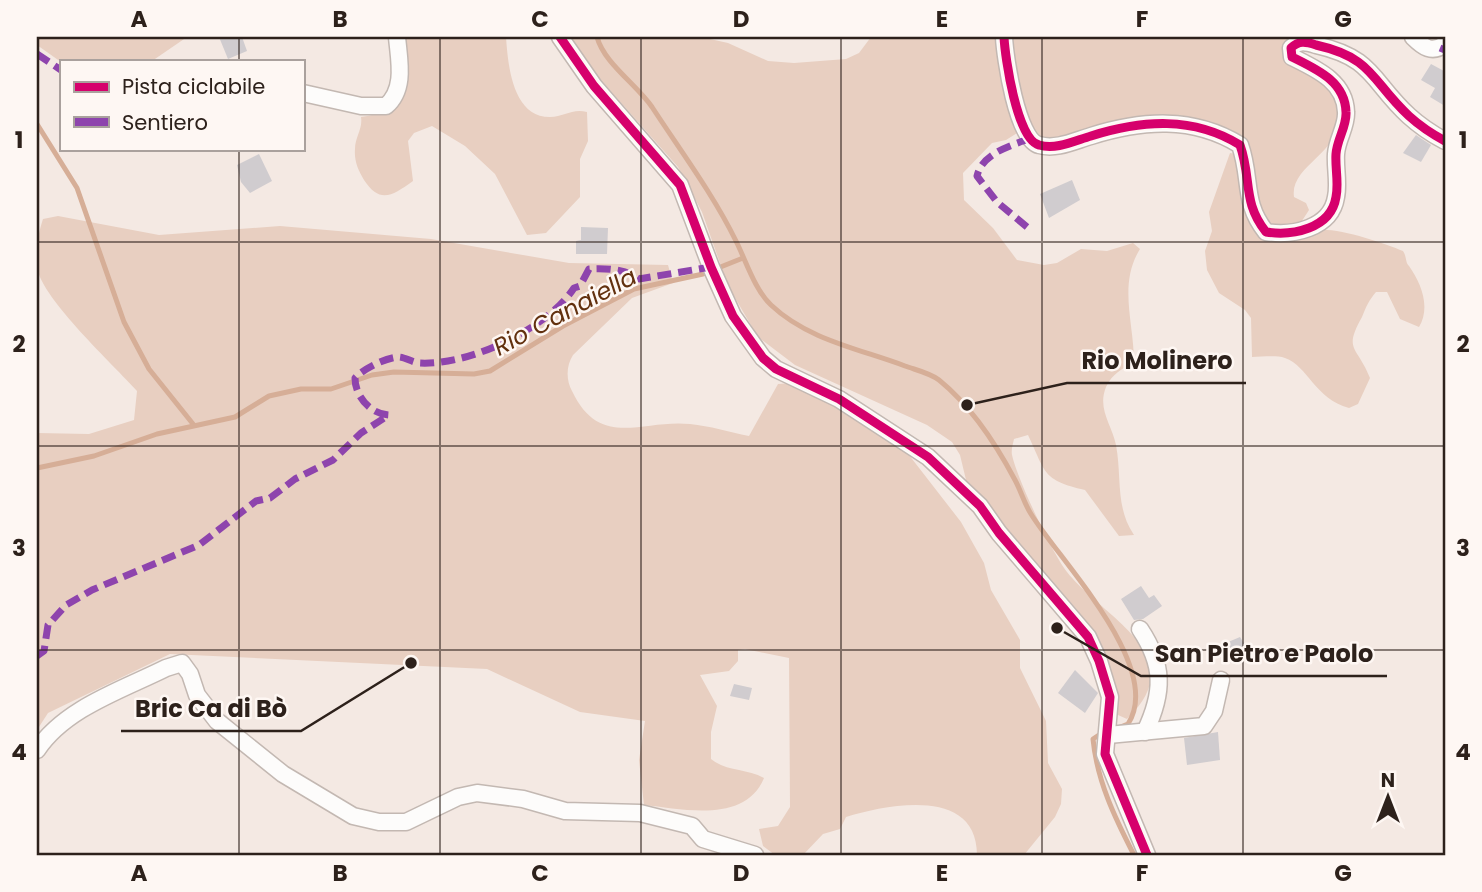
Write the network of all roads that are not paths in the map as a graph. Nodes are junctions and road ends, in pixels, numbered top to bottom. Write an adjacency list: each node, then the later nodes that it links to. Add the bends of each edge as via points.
1 (397, 37): 6 (street, via 399,84 386,106 360,106)
2 (560, 37): 10 (street, via 594,86 680,185 733,316 763,358 776,369 839,399 928,457 979,506 1088,637 1108,683)
3 (1004, 37): 7 (street, via 1018,113 1029,139 1037,145 1060,146 1166,121 1211,130 1240,145 1247,163 1251,211 1266,232 1284,235 1310,229 1336,198 1336,153 1346,112 1330,77 1292,57 1295,44 1334,48 1357,58 1411,118)
4 (1413, 37): 5 (street, via 1424,48)
5 (1445, 44)
6 (304, 93)
7 (1445, 141)
8 (1140, 629): 11 (street, via 1155,651 1159,670 1158,692)
9 (1221, 680): 11 (street, via 1214,711 1204,726)
10 (1108, 729): 11 (street); 14 (street, via 1105,754)
11 (1145, 732)
12 (37, 750): 13 (street, via 49,733 69,718 183,663 197,695 217,721 283,774 353,816 406,822 477,793 565,811 640,813 692,826 703,839)
13 (755, 855)
14 (1147, 855)

